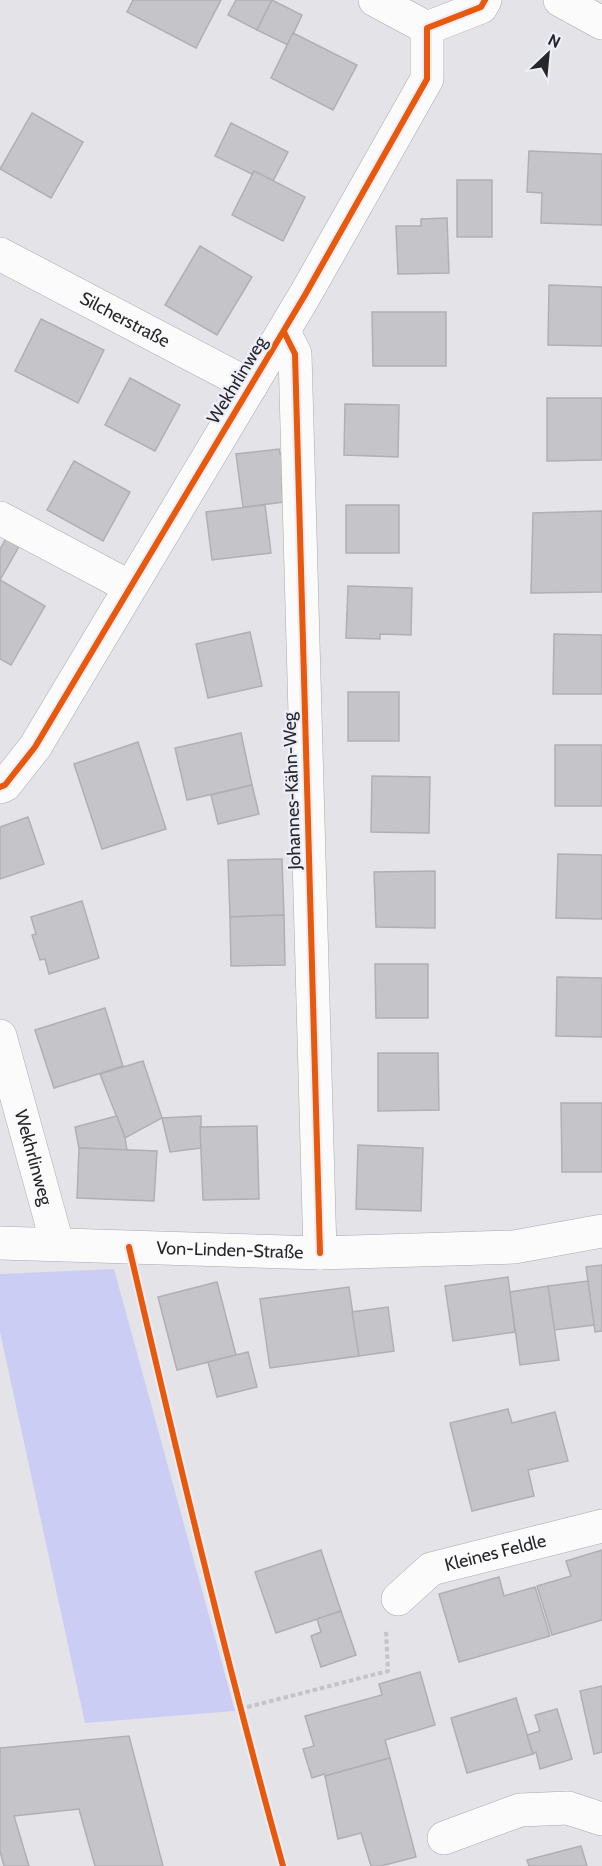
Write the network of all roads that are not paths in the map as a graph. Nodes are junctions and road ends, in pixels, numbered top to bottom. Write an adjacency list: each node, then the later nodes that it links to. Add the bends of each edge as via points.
1 (375, 0): 5 (street)
2 (485, 0): 5 (street, via 481,8)
3 (560, 0): 4 (street)
4 (602, 23)
5 (428, 28): 7 (street, Wekhrlinweg, via 427,79)
6 (0, 254): 8 (street, Silcherstraße)
7 (284, 332): 8 (street, Wekhrlinweg); 16 (street, Johannes-Kähn-Weg, via 295,354)
8 (251, 386): 10 (street, Wekhrlinweg)
9 (0, 518): 10 (street)
10 (130, 587): 11 (street, Wekhrlinweg, via 35,747)
11 (0, 788)
12 (0, 1036): 15 (street, Wekhrlinweg)
13 (602, 1232): 16 (street, Von-Linden-Straße, via 514,1247)
14 (0, 1243): 15 (street, Von-Linden-Straße)
15 (57, 1243): 16 (street, Von-Linden-Straße)
16 (320, 1253)
17 (602, 1526): 18 (street, Kleines Feldle, via 430,1569)
18 (398, 1599)
19 (602, 1819): 20 (street, via 568,1808 520,1810)
20 (444, 1838)

